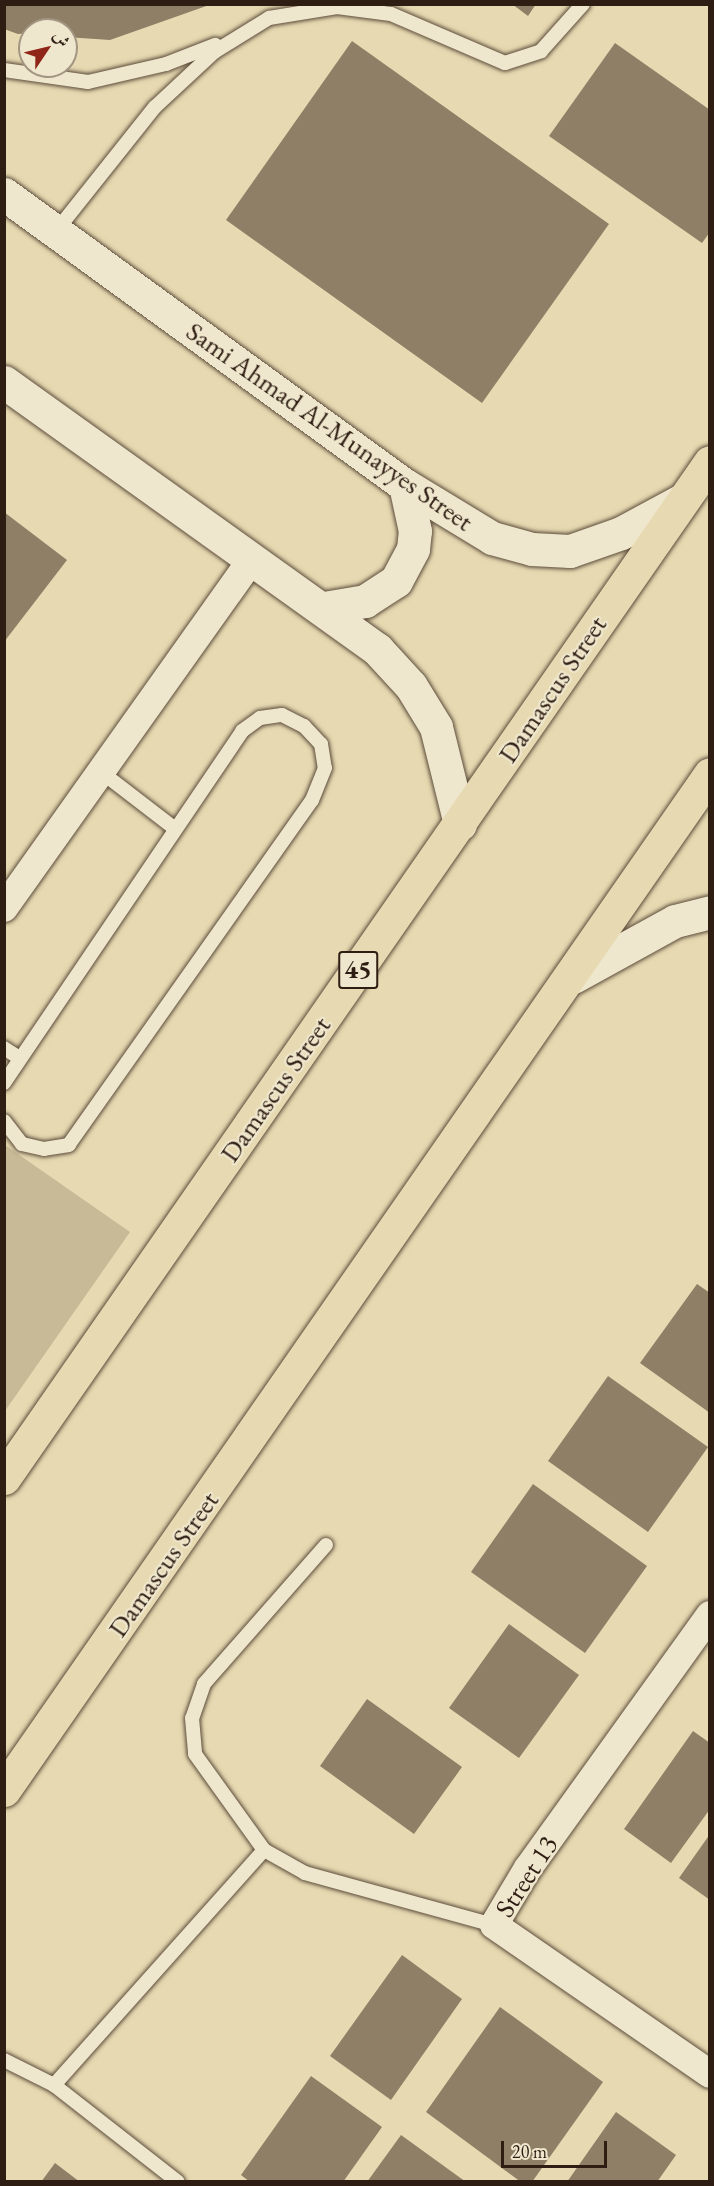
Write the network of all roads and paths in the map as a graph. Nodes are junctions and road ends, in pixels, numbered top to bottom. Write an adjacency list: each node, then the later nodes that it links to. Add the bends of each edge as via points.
1 (283, 4): 3 (lane)
2 (583, 4): 3 (lane, via 552,42 519,62 491,60 392,14 366,10 291,11)
3 (241, 33): 4 (lane, via 166,64 88,82); 6 (lane, via 155,106)
4 (4, 70)
5 (4, 195): 6 (main road, Sami Ahmad Al-Munayyes Street)
6 (57, 230): 9 (main road, Sami Ahmad Al-Munayyes Street)
7 (4, 382): 11 (main road)
8 (710, 462): 10 (main road, Damascus Street / 45)
9 (405, 485): 10 (main road, Sami Ahmad Al-Munayyes Street, via 492,538 551,550 595,544); 12 (main road, via 415,531 413,549 396,581 365,601)
10 (682, 500): 15 (main road, Damascus Street / 45)
11 (252, 559): 12 (main road); 13 (street)
12 (324, 608): 15 (main road, via 377,649 424,704 436,727)
13 (100, 771): 16 (lane); 17 (street)
14 (710, 774): 19 (main road, Damascus Street)
15 (460, 824): 24 (main road, Damascus Street / 45)
16 (174, 828): 21 (lane); 23 (lane, via 242,731 260,718 282,716 304,726 321,744 325,768 312,800 69,1145 44,1149 22,1144)
17 (4, 908)
18 (710, 912): 19 (main road, via 675,921)
19 (573, 976): 27 (main road, Damascus Street)
20 (4, 1048): 21 (lane)
21 (18, 1057): 22 (lane)
22 (4, 1083)
23 (4, 1121)
24 (4, 1478)
25 (326, 1545): 28 (lane, via 204,1684 192,1718 202,1771)
26 (710, 1615): 29 (street, Street 13, via 528,1868)
27 (4, 1790)
28 (264, 1850): 29 (lane, via 305,1873); 32 (lane)
29 (494, 1925): 31 (street, Street 13)
30 (4, 2060): 32 (lane)
31 (710, 2074)
32 (54, 2085): 33 (lane)
33 (178, 2181)

